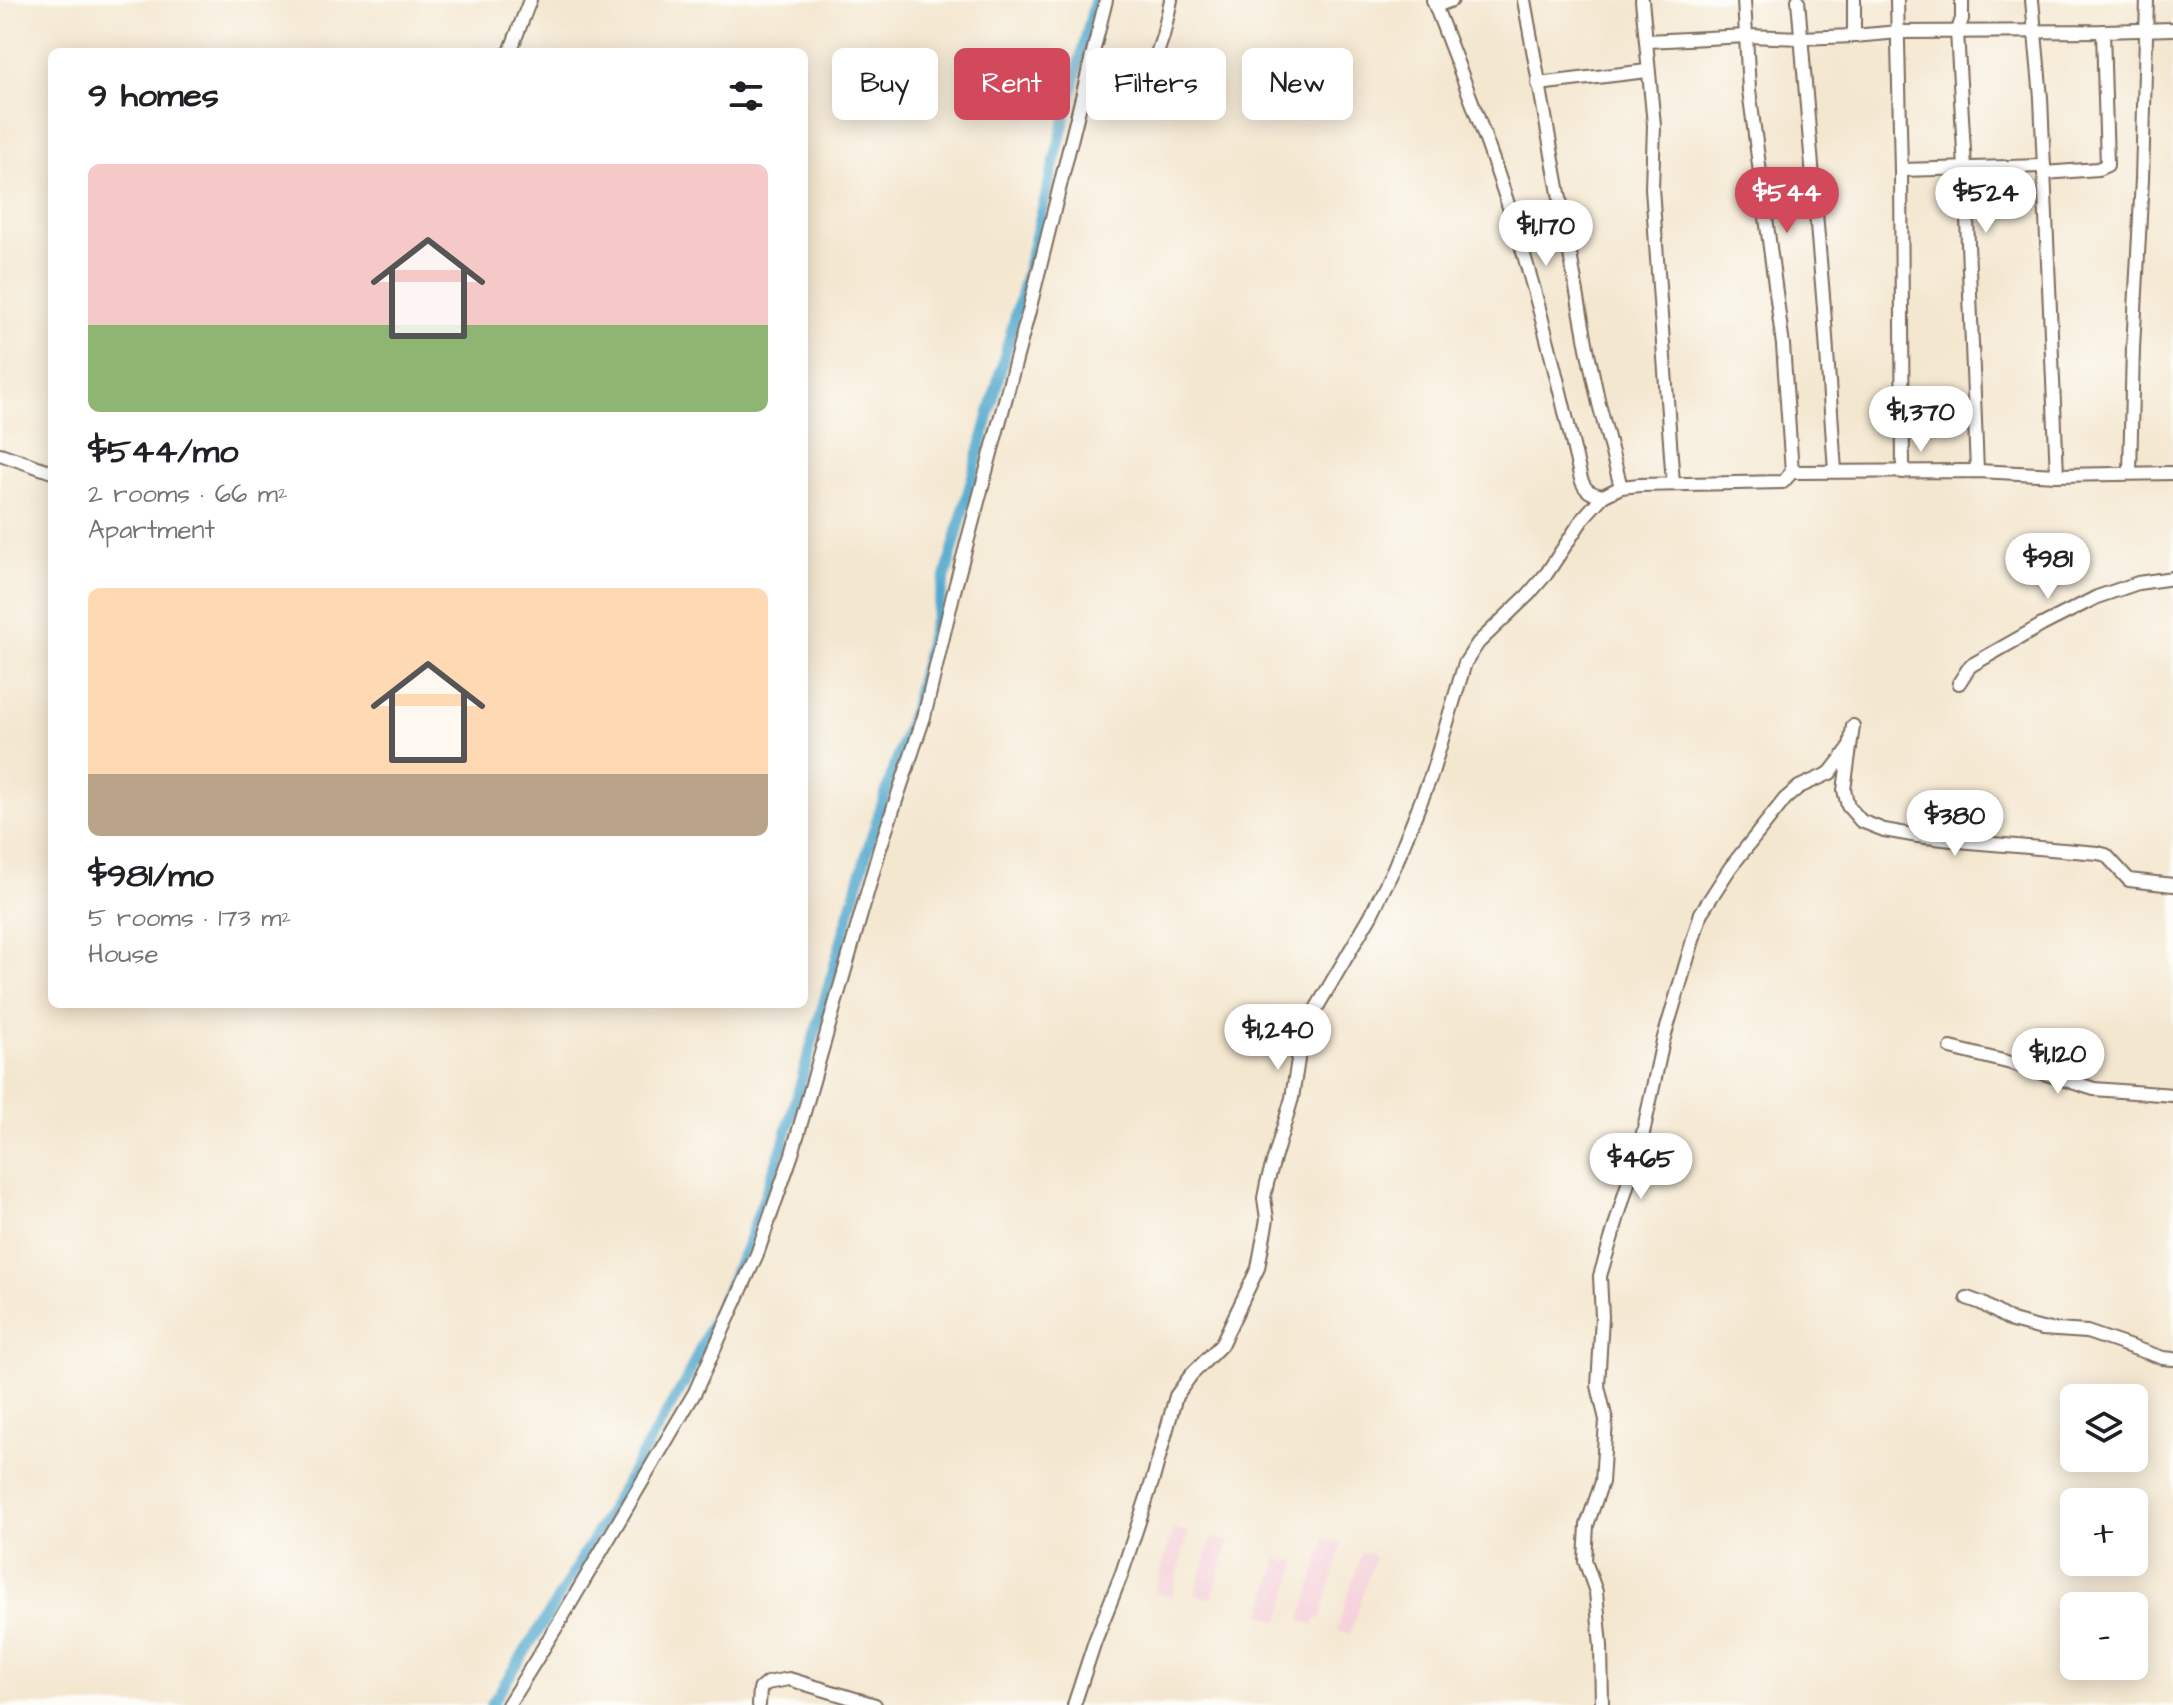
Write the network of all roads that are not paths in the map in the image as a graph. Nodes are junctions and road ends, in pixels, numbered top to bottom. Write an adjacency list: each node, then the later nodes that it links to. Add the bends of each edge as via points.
1 (530, 0): 25 (street)
2 (1106, 0): 53 (street, via 924,717 757,1254 695,1392)
3 (1171, 0): 26 (street)
4 (1452, 0): 14 (street)
5 (1524, 0): 28 (street)
6 (1642, 0): 24 (street)
7 (1744, 0): 21 (street)
8 (1798, 0): 23 (street)
9 (1854, 0): 22 (street)
10 (1897, 0): 19 (street)
11 (1962, 0): 20 (street)
12 (2032, 0): 16 (street)
13 (2147, 0): 18 (street)
14 (1434, 3): 43 (street, via 1519,240 1581,479 1590,493)
15 (2173, 29): 18 (street)
16 (2035, 31): 17 (street); 20 (street); 31 (street)
17 (2103, 31): 18 (street); 31 (street, via 2107,165)
18 (2145, 31): 38 (street)
19 (1899, 32): 20 (street); 22 (street); 30 (street)
20 (1957, 32): 29 (street)
21 (1747, 36): 23 (street); 24 (street); 36 (street, via 1752,119 1783,345)
22 (1854, 36): 23 (street)
23 (1800, 38): 34 (street)
24 (1647, 41): 27 (street)
25 (512, 48)
26 (1159, 48)
27 (1647, 71): 28 (street); 41 (street)
28 (1538, 84): 42 (street, via 1587,348)
29 (1965, 168): 30 (street); 31 (street); 35 (street)
30 (1901, 170): 37 (street)
31 (2044, 170): 40 (street)
32 (0, 454): 33 (street)
33 (48, 471)
34 (1835, 471): 36 (street); 37 (street)
35 (1977, 471): 37 (street); 40 (street)
36 (1792, 472): 41 (street, via 1783,482)
37 (1903, 472)
38 (2130, 473): 39 (street); 40 (street)
39 (2173, 473)
40 (2057, 475)
41 (1673, 484): 42 (street)
42 (1621, 487): 43 (street)
43 (1603, 496): 56 (street, via 1547,573 1465,663 1431,776 1394,868 1313,1014 1267,1183 1258,1268 1221,1345 1176,1396 1140,1519)
44 (2173, 578): 45 (street, via 2097,597 1970,666)
45 (1959, 683)
46 (1853, 726): 47 (street)
47 (1850, 747): 48 (street, via 1844,790 1848,806 1861,821 1918,836 2098,853 2129,880); 57 (street, via 1830,773 1785,799 1701,913 1600,1276 1598,1386 1606,1420 1602,1482 1587,1525 1585,1561 1596,1592)
48 (2173, 885)
49 (1951, 1048): 50 (street, via 2094,1089)
50 (2173, 1095)
51 (1967, 1298): 52 (street, via 2012,1321 2087,1332)
52 (2173, 1359)
53 (508, 1705)
54 (759, 1705): 55 (street, via 760,1689 789,1679)
55 (875, 1705)
56 (1074, 1705)
57 (1602, 1705)

